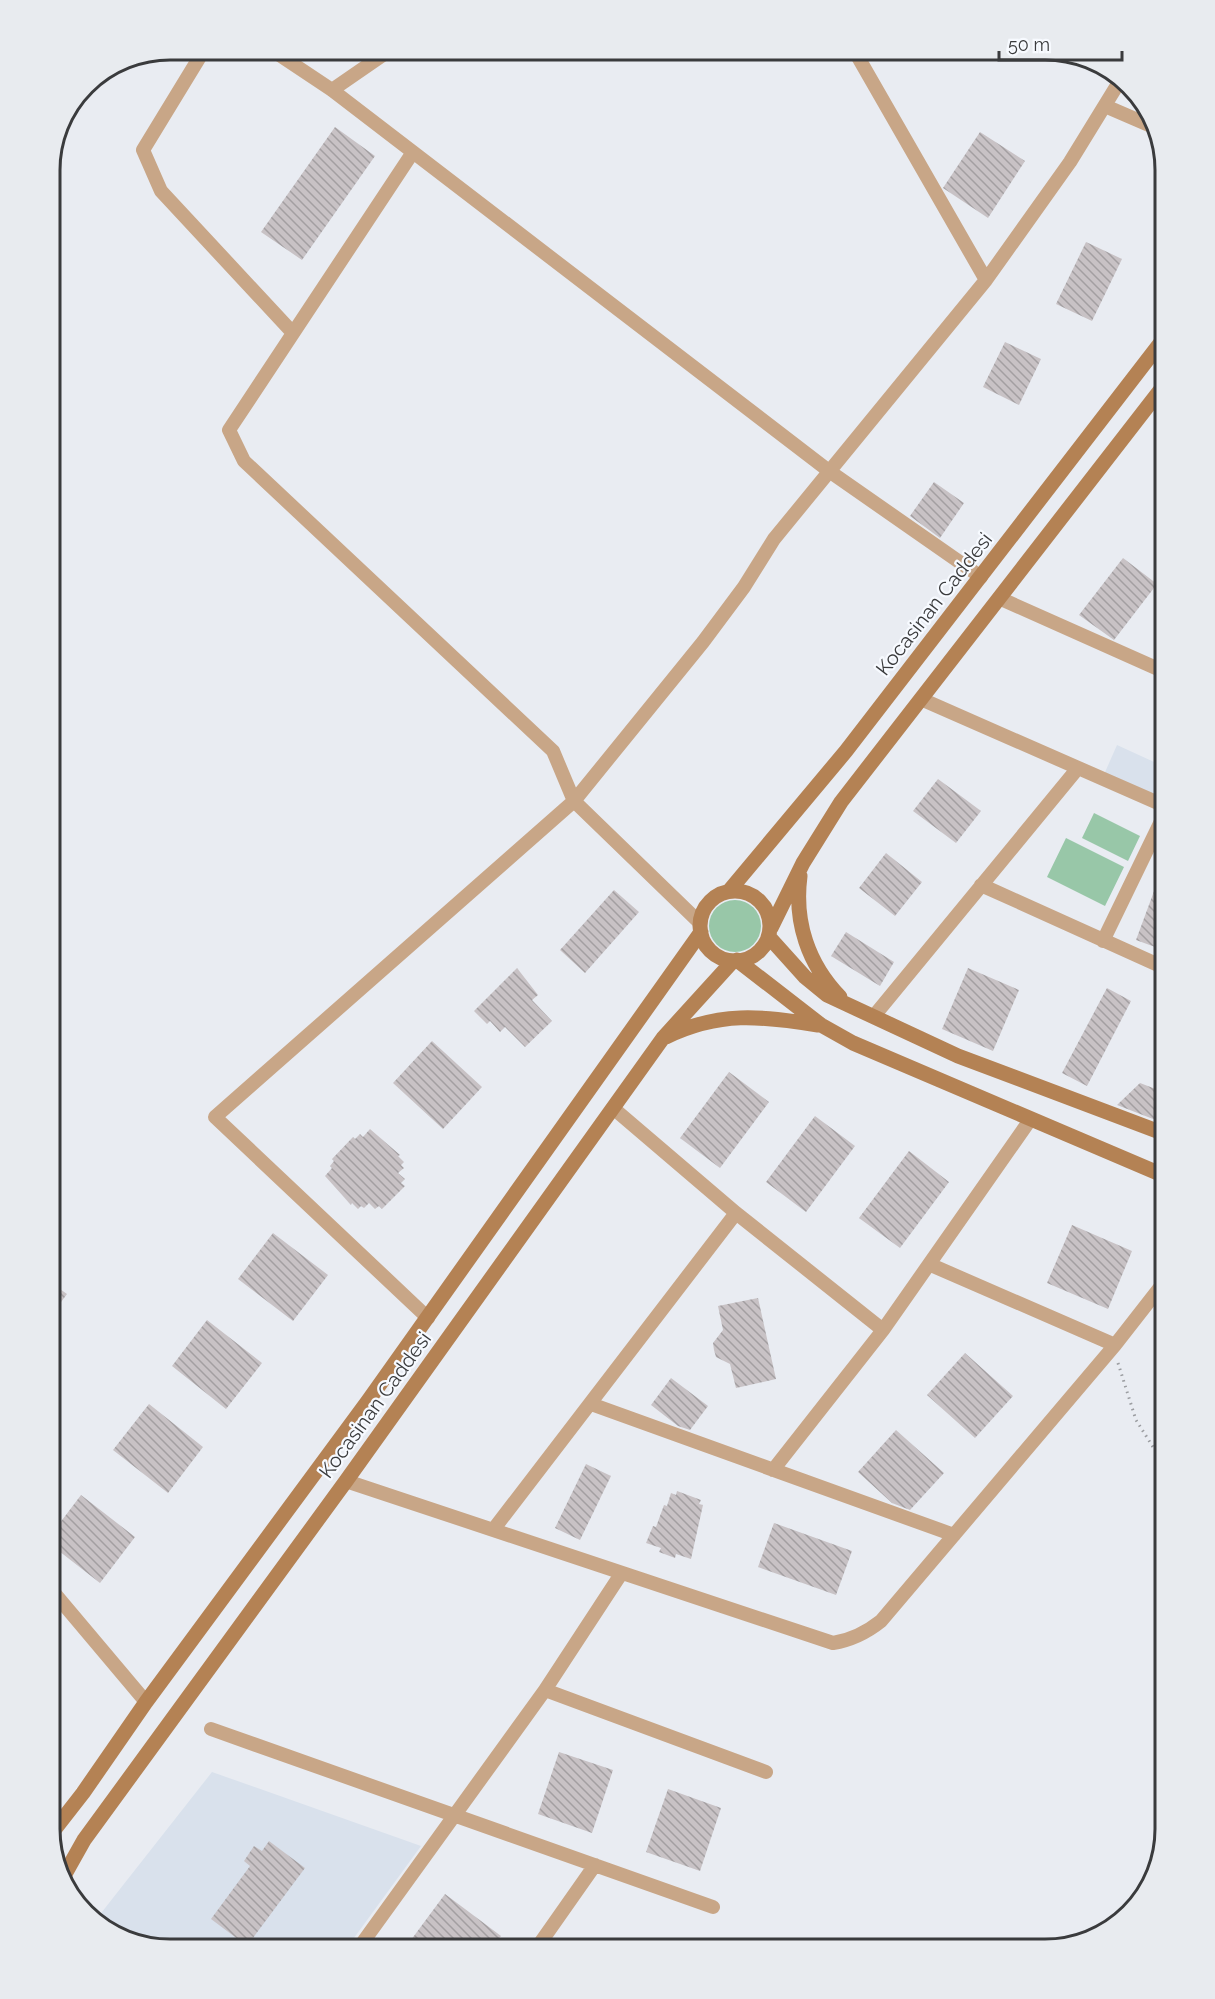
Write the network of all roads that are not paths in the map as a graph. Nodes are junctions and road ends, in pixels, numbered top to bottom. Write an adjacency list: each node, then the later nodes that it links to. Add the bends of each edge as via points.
1 (198, 60): 11 (street, via 143,150 161,191)
2 (287, 60): 6 (street)
3 (376, 60): 6 (street)
4 (860, 60): 10 (street)
5 (1116, 86): 7 (street)
6 (332, 90): 9 (street)
7 (1105, 106): 8 (street); 10 (street)
8 (1145, 123)
9 (413, 152): 11 (street); 14 (street)
10 (986, 280): 14 (street)
11 (293, 333): 20 (street, via 229,430 244,461 553,751)
12 (1155, 351): 15 (main road, Kocasinan Caddesi)
13 (1155, 398): 16 (main road)
14 (829, 471): 15 (street); 20 (street, via 774,539 703,642)
15 (981, 577): 25 (main road, Kocasinan Caddesi, via 819,786)
16 (999, 598): 17 (street); 18 (main road)
17 (1155, 667)
18 (921, 699): 19 (street); 23 (main road, via 841,802)
19 (1078, 768): 21 (street); 24 (street)
20 (574, 801): 26 (street); 42 (street, via 215,1117)
21 (1155, 801)
22 (1155, 835): 28 (street)
23 (803, 863): 27 (main road); 31 (main road, via 798,906 802,934 822,975)
24 (981, 885): 28 (street); 32 (street)
25 (729, 891): 26 (main road, via 706,906); 27 (main road, via 747,892 762,903 770,919)
26 (701, 928): 29 (main road, via 704,941 716,955); 42 (main road, Kocasinan Caddesi)
27 (770, 933): 29 (main road, via 759,952); 31 (main road, via 815,986)
28 (1103, 941): 30 (street)
29 (735, 961): 33 (main road); 34 (main road, Kocasinan Caddesi)
30 (1155, 963)
31 (846, 1004): 32 (main road)
32 (874, 1016): 37 (main road, via 958,1056)
33 (821, 1026): 34 (main road, via 744,1016 695,1025); 36 (main road)
34 (663, 1038): 35 (main road, Kocasinan Caddesi)
35 (613, 1108): 39 (street); 47 (main road, Kocasinan Caddesi)
36 (1030, 1120): 38 (main road); 40 (street)
37 (1155, 1130)
38 (1155, 1171)
39 (736, 1213): 43 (street); 45 (street)
40 (931, 1265): 43 (street); 44 (street)
41 (1155, 1295): 44 (street)
42 (428, 1318): 53 (main road, Kocasinan Caddesi)
43 (883, 1330): 46 (street)
44 (1115, 1345): 49 (street)
45 (591, 1404): 46 (street); 48 (street)
46 (773, 1470): 49 (street)
47 (346, 1481): 48 (street); 59 (main road, Kocasinan Caddesi, via 84,1840)
48 (493, 1530): 50 (street)
49 (954, 1535): 50 (street, via 881,1621 861,1635 833,1643)
50 (621, 1574): 52 (street)
51 (60, 1600): 53 (street)
52 (545, 1690): 55 (street); 56 (street)
53 (146, 1702): 57 (main road, Kocasinan Caddesi)
54 (211, 1729): 56 (street)
55 (766, 1772)
56 (454, 1815): 58 (street); 61 (street)
57 (60, 1822)
58 (595, 1865): 60 (street); 62 (street)
59 (68, 1869)
60 (713, 1907)
61 (365, 1939)
62 (543, 1939)

